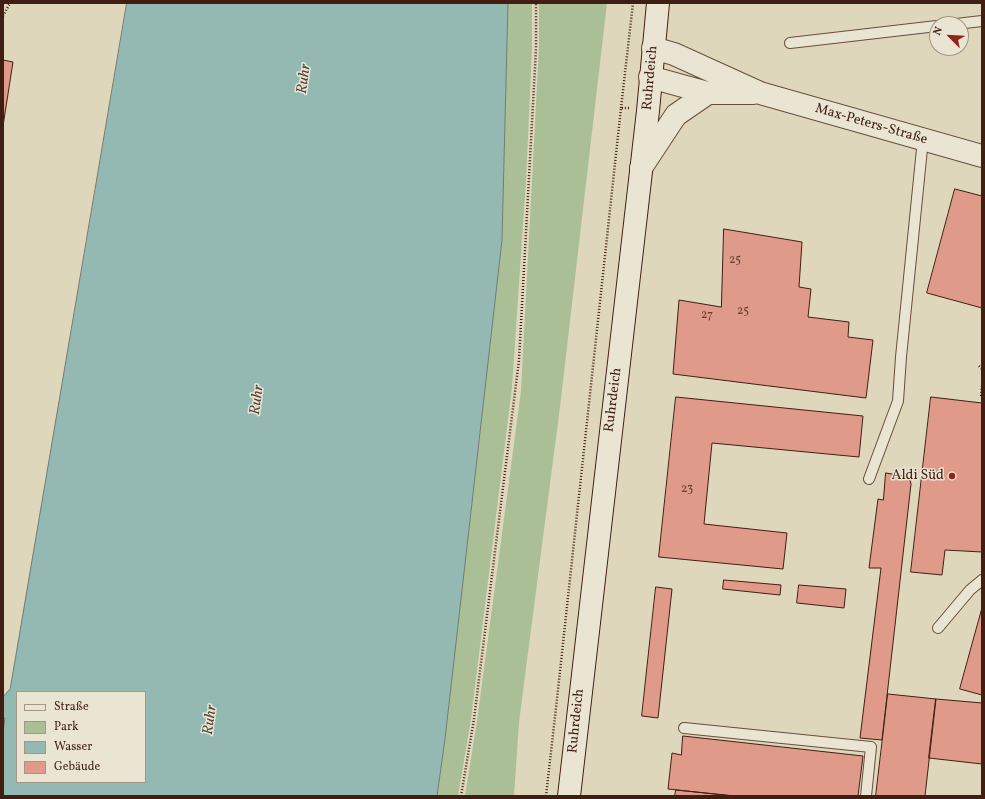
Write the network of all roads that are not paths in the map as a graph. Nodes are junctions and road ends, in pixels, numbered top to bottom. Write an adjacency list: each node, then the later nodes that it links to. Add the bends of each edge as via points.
1 (658, 3): 6 (main road, Ruhrdeich)
2 (982, 21): 3 (lane)
3 (969, 22)
4 (929, 27): 5 (lane)
5 (790, 43)
6 (653, 48): 7 (main road, Ruhrdeich); 8 (main road, Max-Peters-Straße, via 674,54)
7 (650, 77): 9 (main road, Max-Peters-Straße); 12 (main road, Ruhrdeich)
8 (760, 93): 9 (main road, Max-Peters-Straße); 10 (main road, Max-Peters-Straße)
9 (708, 94): 12 (main road, via 676,115)
10 (923, 139): 11 (main road, Max-Peters-Straße); 13 (lane, via 898,401)
11 (982, 156)
12 (641, 168): 17 (main road, Ruhrdeich)
13 (869, 479)
14 (982, 580): 15 (lane, via 970,590)
15 (938, 628)
16 (684, 728): 18 (lane, via 872,747)
17 (569, 796)
18 (866, 796)

